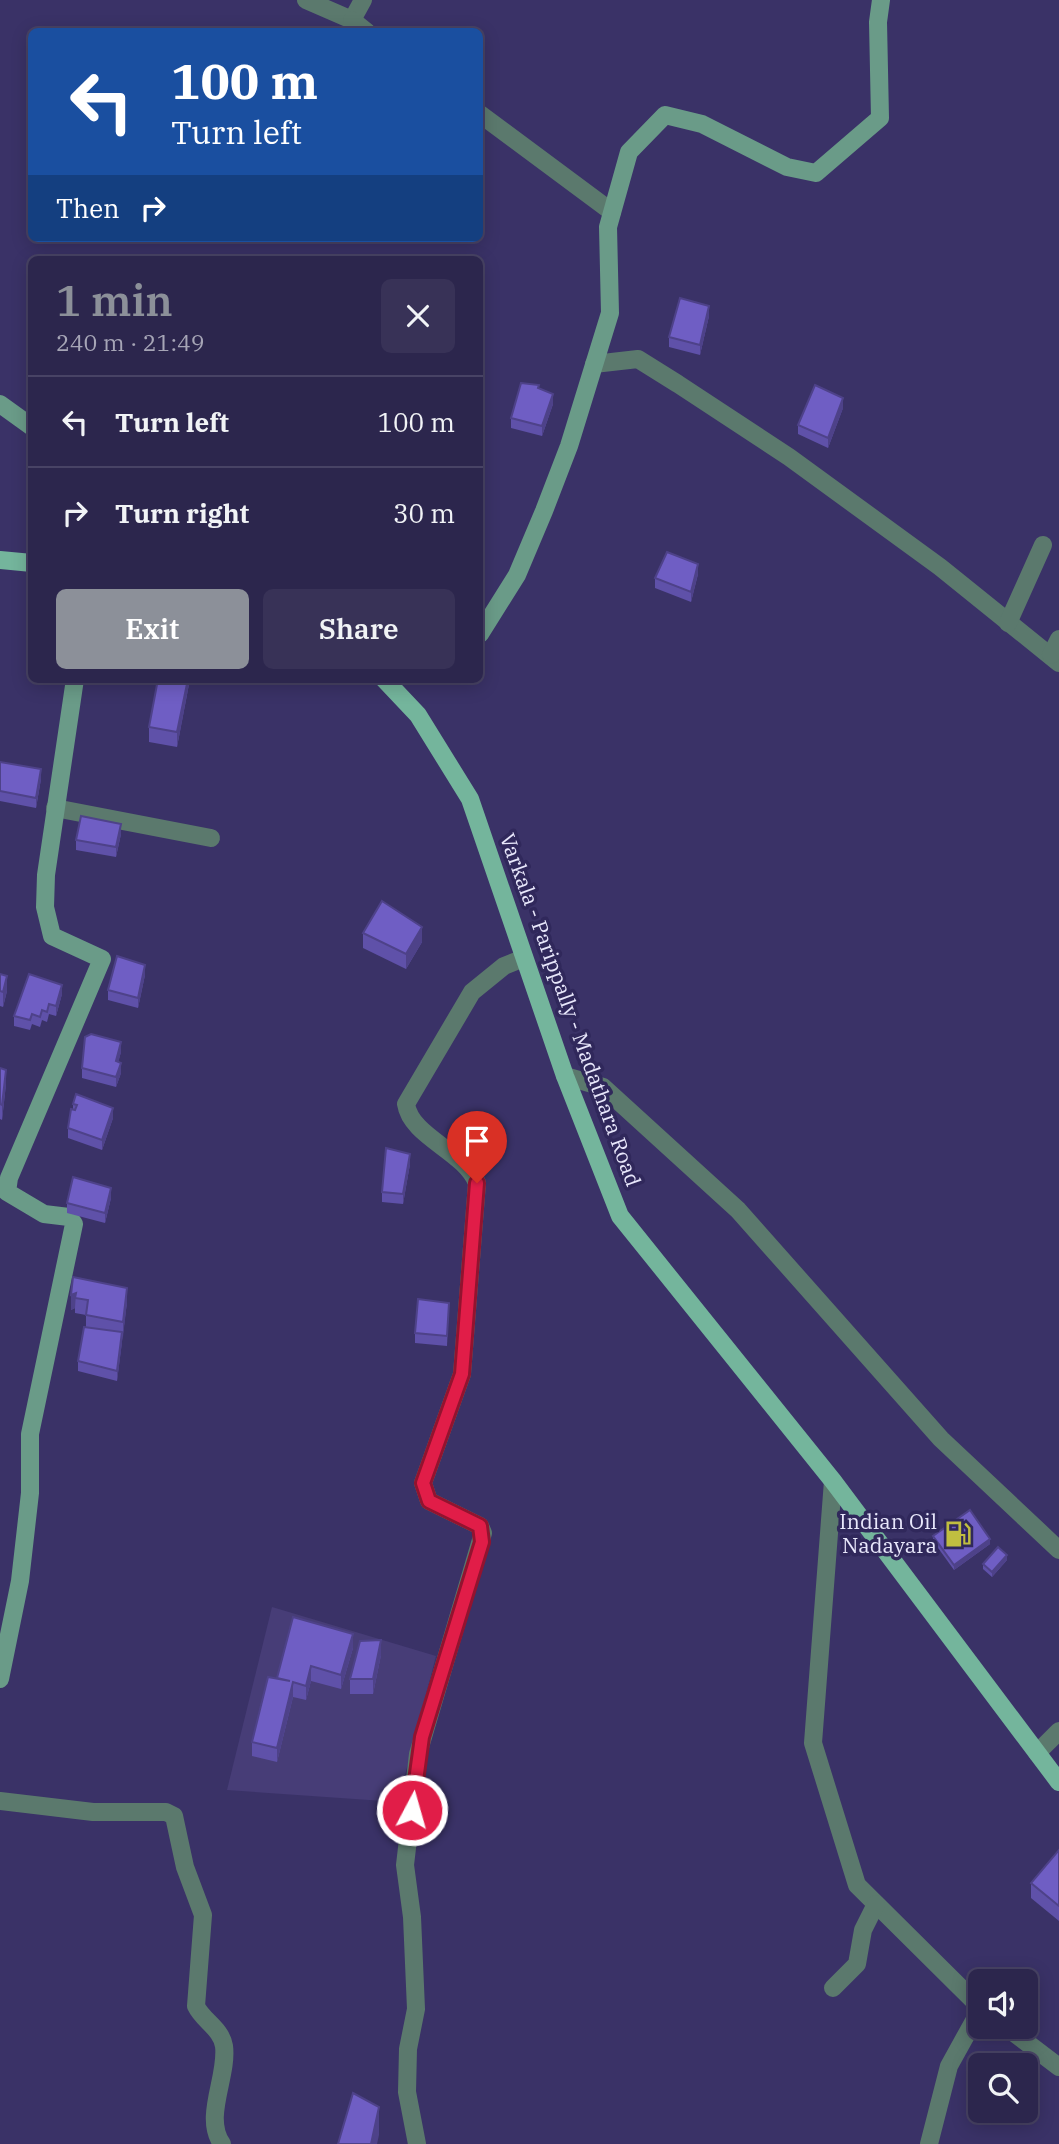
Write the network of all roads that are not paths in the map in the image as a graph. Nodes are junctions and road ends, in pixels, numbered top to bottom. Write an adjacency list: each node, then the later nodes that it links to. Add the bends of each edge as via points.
1 (306, 0): 4 (street)
2 (363, 0): 4 (street)
3 (881, 0): 7 (main road, via 880,118 816,173 787,167 702,124 665,116 629,152)
4 (352, 20): 5 (street)
5 (363, 28)
6 (483, 116): 7 (street)
7 (612, 212): 8 (main road, via 608,227 610,313)
8 (594, 364): 14 (street, via 638,359 789,457); 15 (main road, via 544,511 517,575)
9 (0, 404): 10 (main road)
10 (28, 424)
11 (1043, 545): 14 (street)
12 (0, 560): 13 (main road)
13 (28, 564)
14 (1008, 622): 16 (street)
15 (483, 629)
16 (1056, 652)
17 (74, 683): 19 (main road)
18 (388, 683): 21 (main road, Varkala - Parippally - Madathara Road, via 418,715 470,799)
19 (55, 808): 20 (street); 25 (main road, via 45,907 52,936 102,959 7,1192 44,1214 69,1217 74,1224 30,1434 30,1493 20,1581)
20 (211, 838)
21 (524, 958): 22 (main road, Varkala - Parippally - Madathara Road); 37 (street, via 504,966 472,992 406,1104 411,1120 471,1169 477,1183 462,1374 423,1483 429,1501 480,1526 483,1533 418,1754 405,1865 416,2009 408,2049 407,2092)
22 (565, 1076): 23 (main road, Varkala - Parippally - Madathara Road, via 620,1216); 24 (street, via 603,1087 738,1210 941,1439)
23 (833, 1481): 27 (main road, Varkala - Parippally - Madathara Road); 30 (street, via 813,1743 857,1885)
24 (1059, 1550)
25 (0, 1679)
26 (1059, 1731): 27 (street)
27 (1037, 1753): 28 (main road, Varkala - Parippally - Madathara Road)
28 (1059, 1782)
29 (0, 1801): 36 (street, via 174,1816 185,1867 203,1915 196,2006 224,2047 215,2115)
30 (876, 1904): 31 (street, via 863,1930 857,1964); 32 (street)
31 (832, 1988)
32 (968, 1996)
33 (968, 2030): 38 (street, via 949,2066)
34 (1022, 2039): 35 (street)
35 (1059, 2067)
36 (218, 2143)
37 (416, 2144)
38 (929, 2144)

